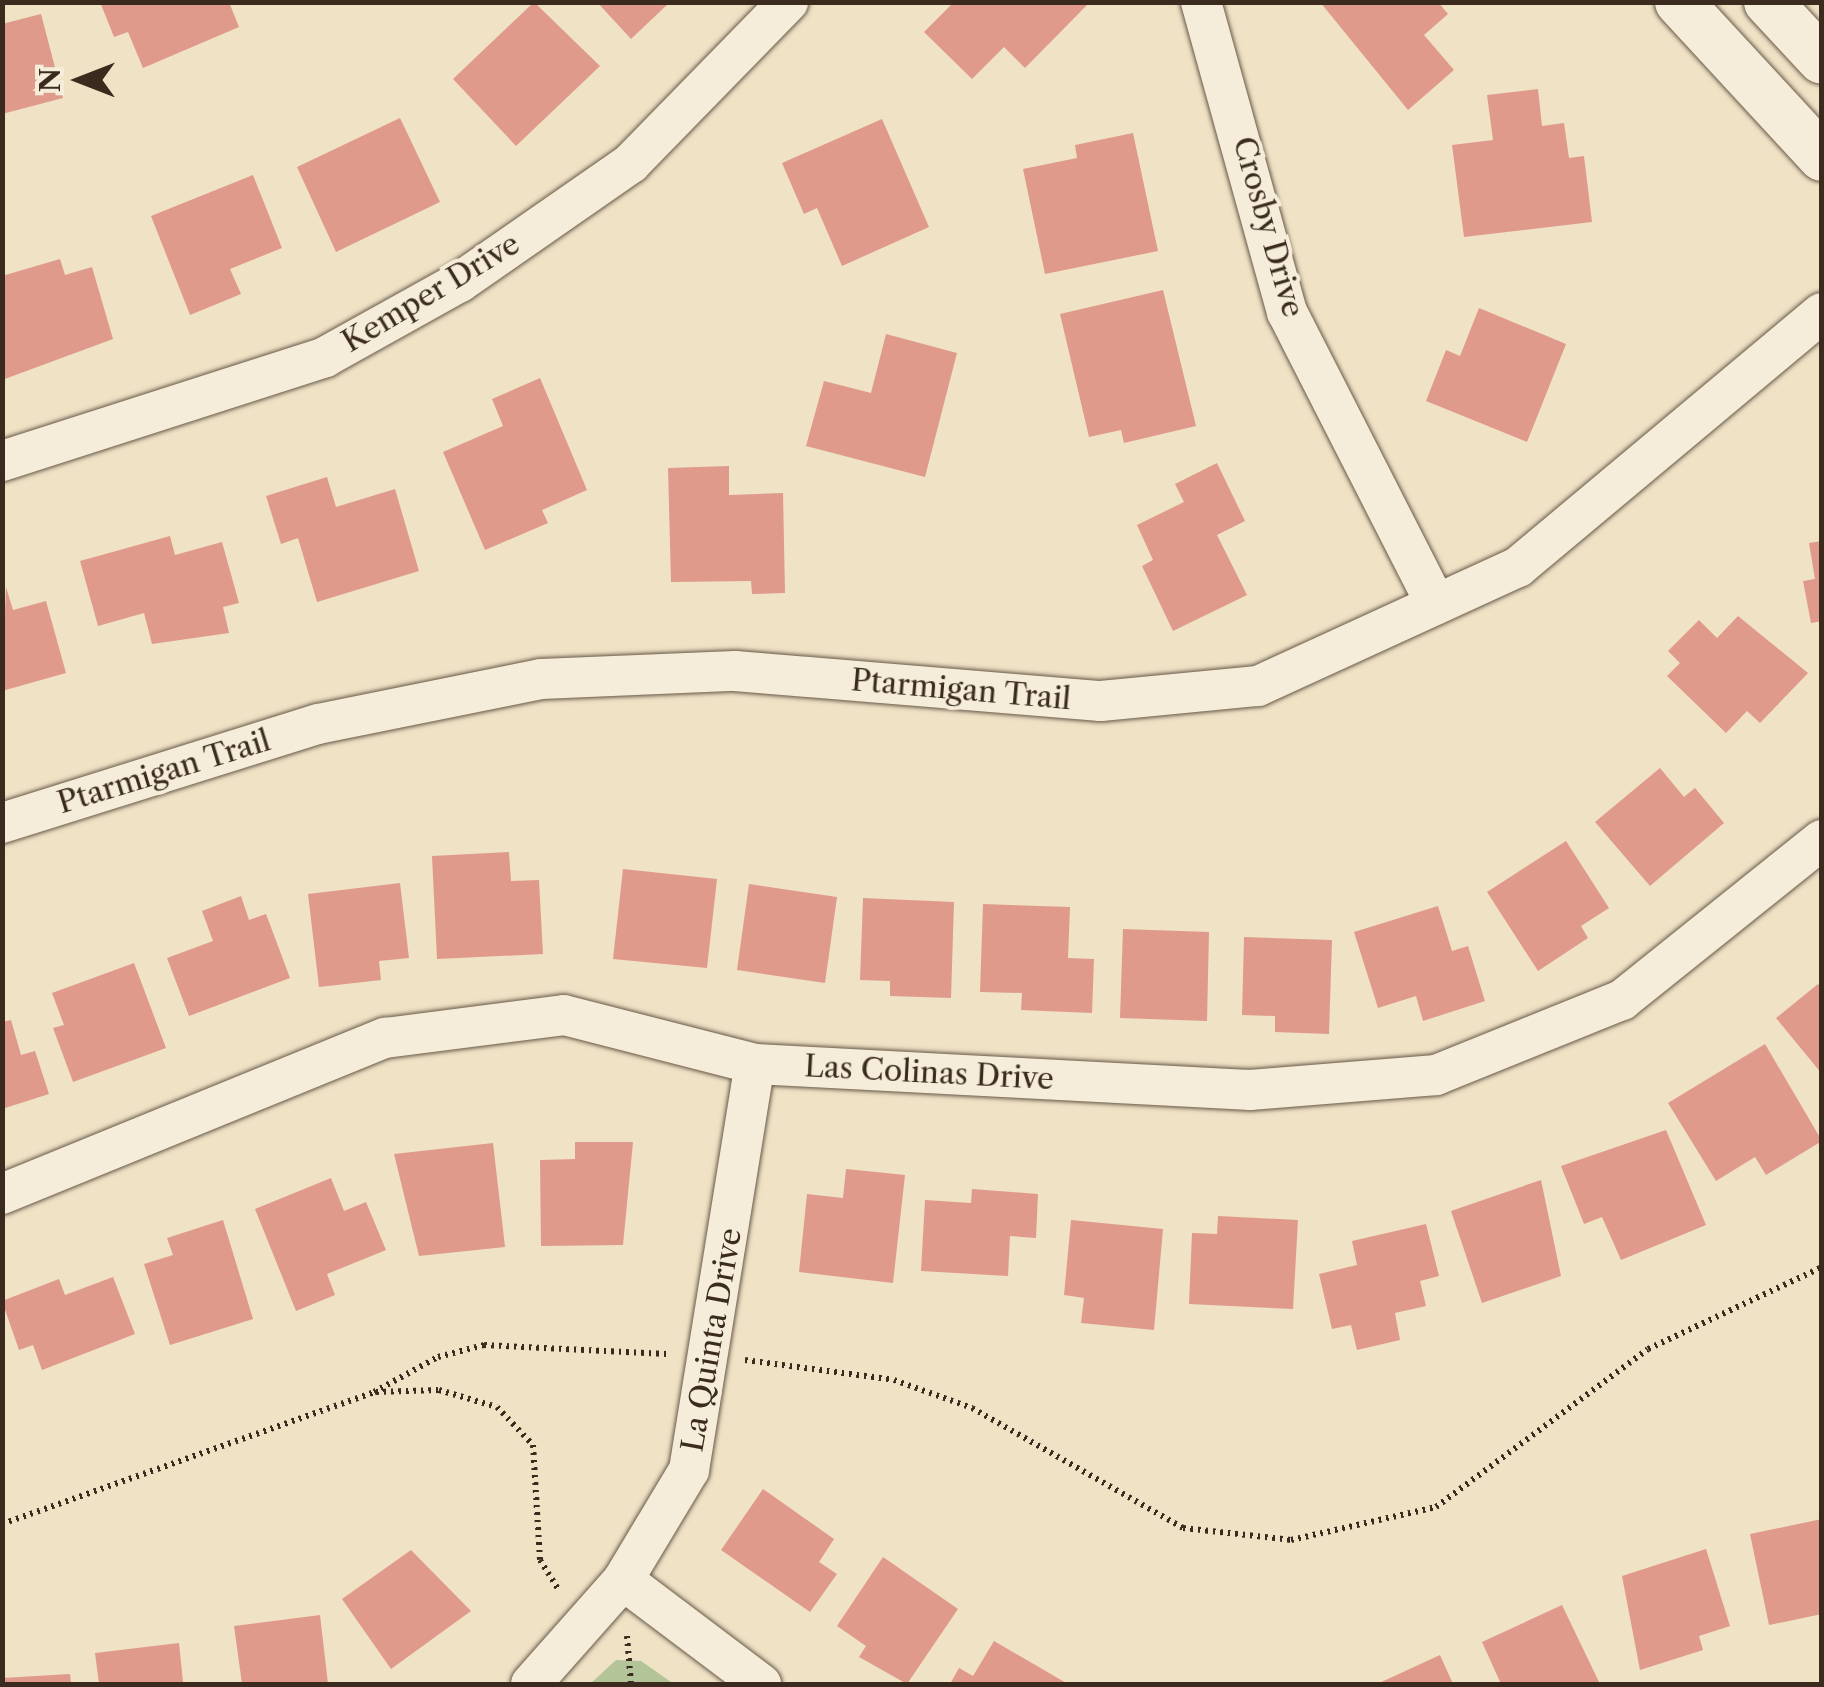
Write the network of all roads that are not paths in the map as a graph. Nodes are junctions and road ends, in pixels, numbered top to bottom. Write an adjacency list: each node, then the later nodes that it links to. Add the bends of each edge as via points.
1 (788, 2): 8 (street, Kemper Drive, via 631,162 460,282 325,357)
2 (1201, 2): 9 (street, Crosby Drive, via 1287,312)
3 (1679, 2): 6 (street)
4 (1768, 2): 5 (street)
5 (1822, 60)
6 (1822, 157)
7 (1822, 313): 9 (street, Ptarmigan Trail, via 1518,568)
8 (2, 461)
9 (1436, 604): 10 (street, Ptarmigan Trail, via 1258,686 1101,701 736,672 542,679 318,724)
10 (2, 823)
11 (1822, 840): 12 (street, Las Colinas Drive, via 1622,1000 1436,1075 1250,1090)
12 (756, 1064): 13 (street, Las Colinas Drive, via 564,1015 385,1038); 14 (street, La Quinta Drive, via 713,1356 689,1470)
13 (2, 1194)
14 (622, 1580): 15 (street, La Quinta Drive); 16 (street)
15 (532, 1684)
16 (761, 1684)

